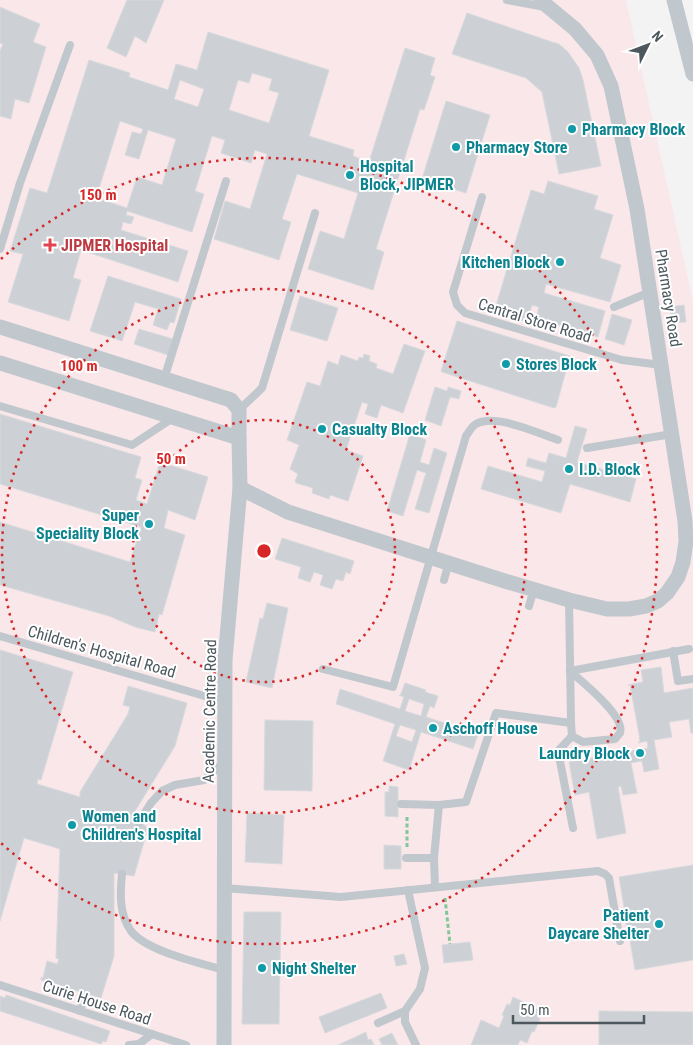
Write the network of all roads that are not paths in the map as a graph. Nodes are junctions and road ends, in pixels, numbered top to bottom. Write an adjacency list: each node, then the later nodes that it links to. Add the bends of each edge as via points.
1 (507, 0): 3 (lane)
2 (674, 0): 5 (street)
3 (543, 3): 10 (street, Pharmacy Road, via 574,29 597,55 611,86 637,209)
4 (70, 45): 9 (lane, via 20,183)
5 (693, 74)
6 (226, 181): 15 (lane)
7 (482, 197): 14 (lane, Central Store Road, via 453,292 464,313 622,360)
8 (315, 213): 17 (lane, via 262,388)
9 (0, 249)
10 (650, 292): 11 (lane); 14 (street, Pharmacy Road)
11 (614, 307)
12 (0, 327): 15 (street)
13 (0, 363): 18 (street)
14 (661, 365): 19 (street, Pharmacy Road)
15 (164, 378): 17 (street, via 231,400)
16 (0, 406): 18 (lane, via 132,445)
17 (239, 410): 20 (street, Academic Centre Road)
18 (173, 418): 20 (street)
19 (672, 434): 22 (lane); 28 (street, Pharmacy Road, via 686,541 678,577 667,593 646,606 607,609)
20 (239, 438): 23 (street, Academic Centre Road)
21 (558, 440): 24 (lane, via 504,422 486,420 474,425 466,436)
22 (587, 448)
23 (240, 488): 24 (street, Pharmacy Road, via 288,512); 36 (street, Academic Centre Road, via 225,660)
24 (430, 556): 25 (street, Pharmacy Road); 33 (lane, via 393,687)
25 (448, 562): 26 (lane); 27 (street, Pharmacy Road)
26 (444, 580)
27 (534, 590): 28 (street, Pharmacy Road); 29 (lane)
28 (569, 600): 34 (lane)
29 (530, 606)
30 (0, 636): 36 (lane, Children's Hospital Road)
31 (689, 648): 32 (lane)
32 (673, 651): 34 (lane); 35 (lane, via 678,681)
33 (322, 669)
34 (570, 671): 37 (lane); 38 (lane, via 611,708 620,727 615,739 583,742)
35 (693, 680)
36 (225, 702): 39 (street, Academic Centre Road)
37 (571, 724): 38 (lane); 41 (lane, via 496,713 466,802)
38 (572, 736): 43 (lane, via 558,751)
39 (225, 761): 42 (lane, via 204,780 175,785 162,791); 48 (street, Academic Centre Road)
40 (404, 804): 41 (lane)
41 (439, 805): 45 (lane)
42 (139, 822)
43 (573, 828)
44 (406, 858): 45 (lane)
45 (434, 858): 47 (lane)
46 (122, 874): 51 (lane, via 121,907 134,934 168,953)
47 (439, 887): 49 (lane); 50 (lane, via 598,871 609,878)
48 (225, 888): 49 (lane, via 341,897); 51 (street, Academic Centre Road)
49 (408, 890): 55 (lane, via 425,968 420,989)
50 (620, 941)
51 (224, 970): 60 (street, Academic Centre Road)
52 (0, 985): 54 (lane, Curie House Road)
53 (85, 994): 54 (lane)
54 (80, 1011): 57 (lane, Curie House Road)
55 (405, 1011): 56 (lane); 61 (lane, via 405,1022)
56 (378, 1023)
57 (152, 1034): 58 (lane, via 139,1044); 59 (lane, Curie House Road)
58 (129, 1045)
59 (186, 1045)
60 (224, 1045)
61 (416, 1045)

